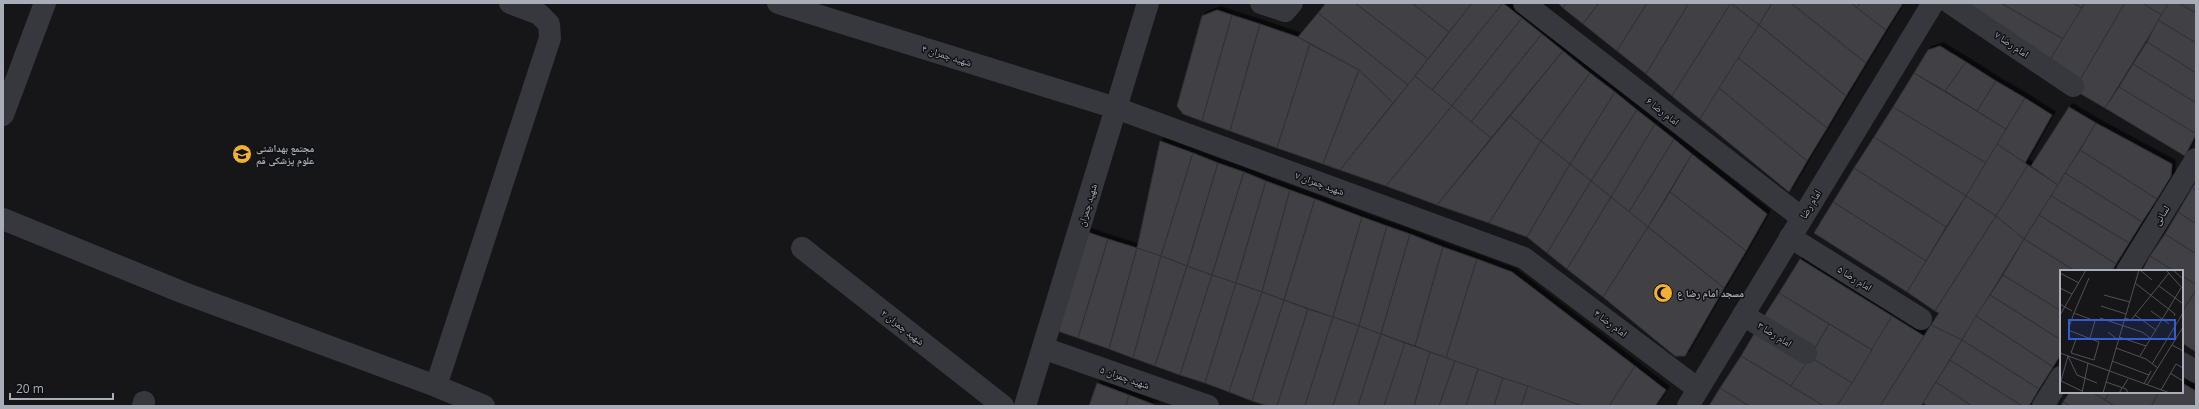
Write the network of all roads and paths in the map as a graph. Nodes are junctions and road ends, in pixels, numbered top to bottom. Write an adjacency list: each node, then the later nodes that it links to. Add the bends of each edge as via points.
1 (45, 3): 12 (street)
2 (510, 3): 27 (street, via 539,14 549,24 550,38)
3 (778, 3): 11 (street, شهید چمران ۴)
4 (1148, 3): 11 (street, شهید چمران)
5 (1261, 3): 6 (street, via 1285,11)
6 (1292, 3)
7 (1525, 3): 14 (street, امام رضا ۶)
8 (1933, 3): 14 (street, امام رضا)
9 (1950, 3): 10 (street, امام رضا ۷)
10 (2073, 86)
11 (1116, 108): 18 (street, شهید چمران ۷); 22 (street, شهید چمران)
12 (3, 115)
13 (2196, 159): 19 (street, لسانی)
14 (1802, 218): 16 (street, امام رضا)
15 (3, 219): 27 (street, via 184,293)
16 (1790, 237): 20 (street, امام رضا); 21 (street, امام رضا ۵)
17 (802, 248): 30 (street, شهید چمران ۲)
18 (1524, 258): 28 (street, امام رضا ۴)
19 (2128, 270)
20 (1744, 314): 23 (street, امام رضا ۳); 28 (street, امام رضا)
21 (1921, 318)
22 (1043, 348): 31 (street, شهید چمران); 32 (street, شهید چمران ۵)
23 (1806, 353)
24 (2183, 364): 25 (street)
25 (2196, 372)
26 (2060, 379): 33 (street)
27 (436, 386): 29 (street)
28 (1693, 397)
29 (484, 406)
30 (1003, 406)
31 (1025, 406)
32 (1208, 406)
33 (2043, 406)

